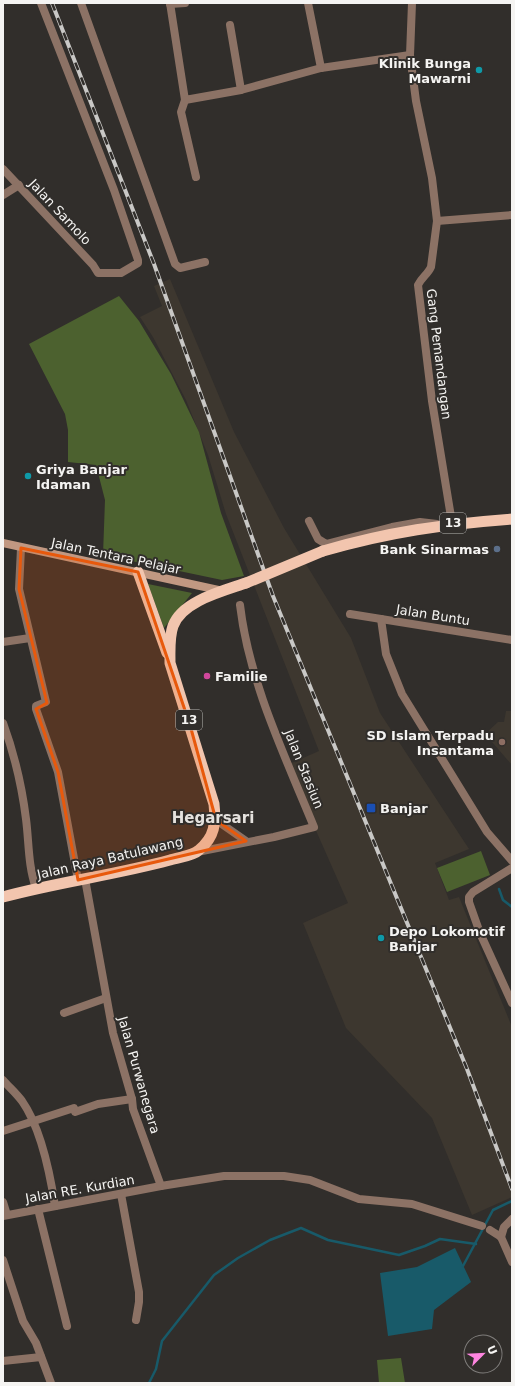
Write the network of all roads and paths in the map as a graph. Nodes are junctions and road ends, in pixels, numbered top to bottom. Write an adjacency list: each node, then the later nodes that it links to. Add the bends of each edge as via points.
1 (41, 3): 14 (street, Jalan Samolo, via 114,190 138,263 121,273 98,273)
2 (81, 3): 18 (street, via 175,264 180,268)
3 (185, 3): 6 (street)
4 (308, 3): 9 (street)
5 (412, 3): 8 (street, Gang Pemandangan)
6 (170, 4): 11 (street)
7 (230, 25): 10 (street)
8 (410, 55): 9 (street); 17 (street, Gang Pemandangan)
9 (321, 68): 10 (street)
10 (241, 90): 11 (street)
11 (185, 100): 13 (street, via 181,112)
12 (3, 169): 14 (street, Jalan Samolo)
13 (196, 177)
14 (19, 185): 15 (street)
15 (3, 195)
16 (512, 215): 17 (street)
17 (437, 221): 21 (street, Gang Pemandangan, via 431,267 418,285)
18 (205, 262)
19 (512, 519): 21 (highway, 13)
20 (310, 521): 21 (street, via 318,539 326,544 420,522)
21 (449, 524): 25 (highway, Jalan Raya Batulawang / 13, bridge, via 394,532 323,551)
22 (3, 543): 23 (main road, Jalan Tentara Pelajar)
23 (21, 548): 24 (main road, Jalan Tentara Pelajar); 29 (street, via 19,589)
24 (138, 572): 25 (main road, Jalan Tentara Pelajar); 32 (highway)
25 (224, 592): 32 (highway, Jalan Raya Batulawang / 13, via 192,604 180,613 173,626)
26 (240, 606): 35 (street, Jalan Stasiun, via 244,639 254,673 314,827)
27 (350, 614): 28 (street, Jalan Buntu)
28 (381, 619): 30 (street, Jalan Buntu); 37 (street, via 386,654 402,694 487,832)
29 (30, 638): 31 (street); 39 (street, Jalan Purwanegara, via 46,702 36,706 36,709 58,772)
30 (512, 640)
31 (3, 642)
32 (170, 663): 34 (highway, Jalan Raya Batulawang / 13, via 214,804)
33 (3, 723): 40 (street, via 13,753 26,818 32,877)
34 (216, 820): 35 (street); 36 (highway, Jalan Raya Batulawang / 13, via 211,838)
35 (246, 841): 36 (street, Jalan Stasiun)
36 (198, 852): 39 (highway, Jalan Raya Batulawang)
37 (512, 862)
38 (512, 868): 43 (street, via 485,883 469,897 480,933)
39 (81, 880): 40 (highway, Jalan Raya Batulawang); 42 (street, Jalan Purwanegara)
40 (36, 888): 41 (highway, Jalan Raya Batulawang)
41 (3, 897)
42 (106, 998): 44 (street); 46 (street, Jalan Purwanegara)
43 (512, 1003)
44 (64, 1013)
45 (3, 1080): 47 (street, via 23,1102)
46 (132, 1099): 47 (street, via 98,1104); 49 (street, Jalan Purwanegara, via 133,1109)
47 (32, 1121): 48 (street); 52 (street, via 44,1153)
48 (3, 1131)
49 (161, 1186): 50 (street, Jalan RE. Kurdian); 56 (street, via 224,1176 284,1176 310,1180 359,1199 412,1204 482,1226)
50 (121, 1194): 52 (street, Jalan RE. Kurdian); 59 (street, via 139,1292 140,1302)
51 (3, 1202): 54 (street)
52 (55, 1206): 53 (street, Jalan RE. Kurdian)
53 (38, 1209): 54 (street, Jalan RE. Kurdian); 60 (street)
54 (5, 1216)
55 (512, 1219): 56 (street, via 504,1227)
56 (501, 1237): 58 (street)
57 (3, 1260): 61 (street, via 23,1321)
58 (512, 1262)
59 (136, 1320)
60 (67, 1326)
61 (41, 1357): 62 (street); 63 (street)
62 (3, 1361)
63 (51, 1383)

